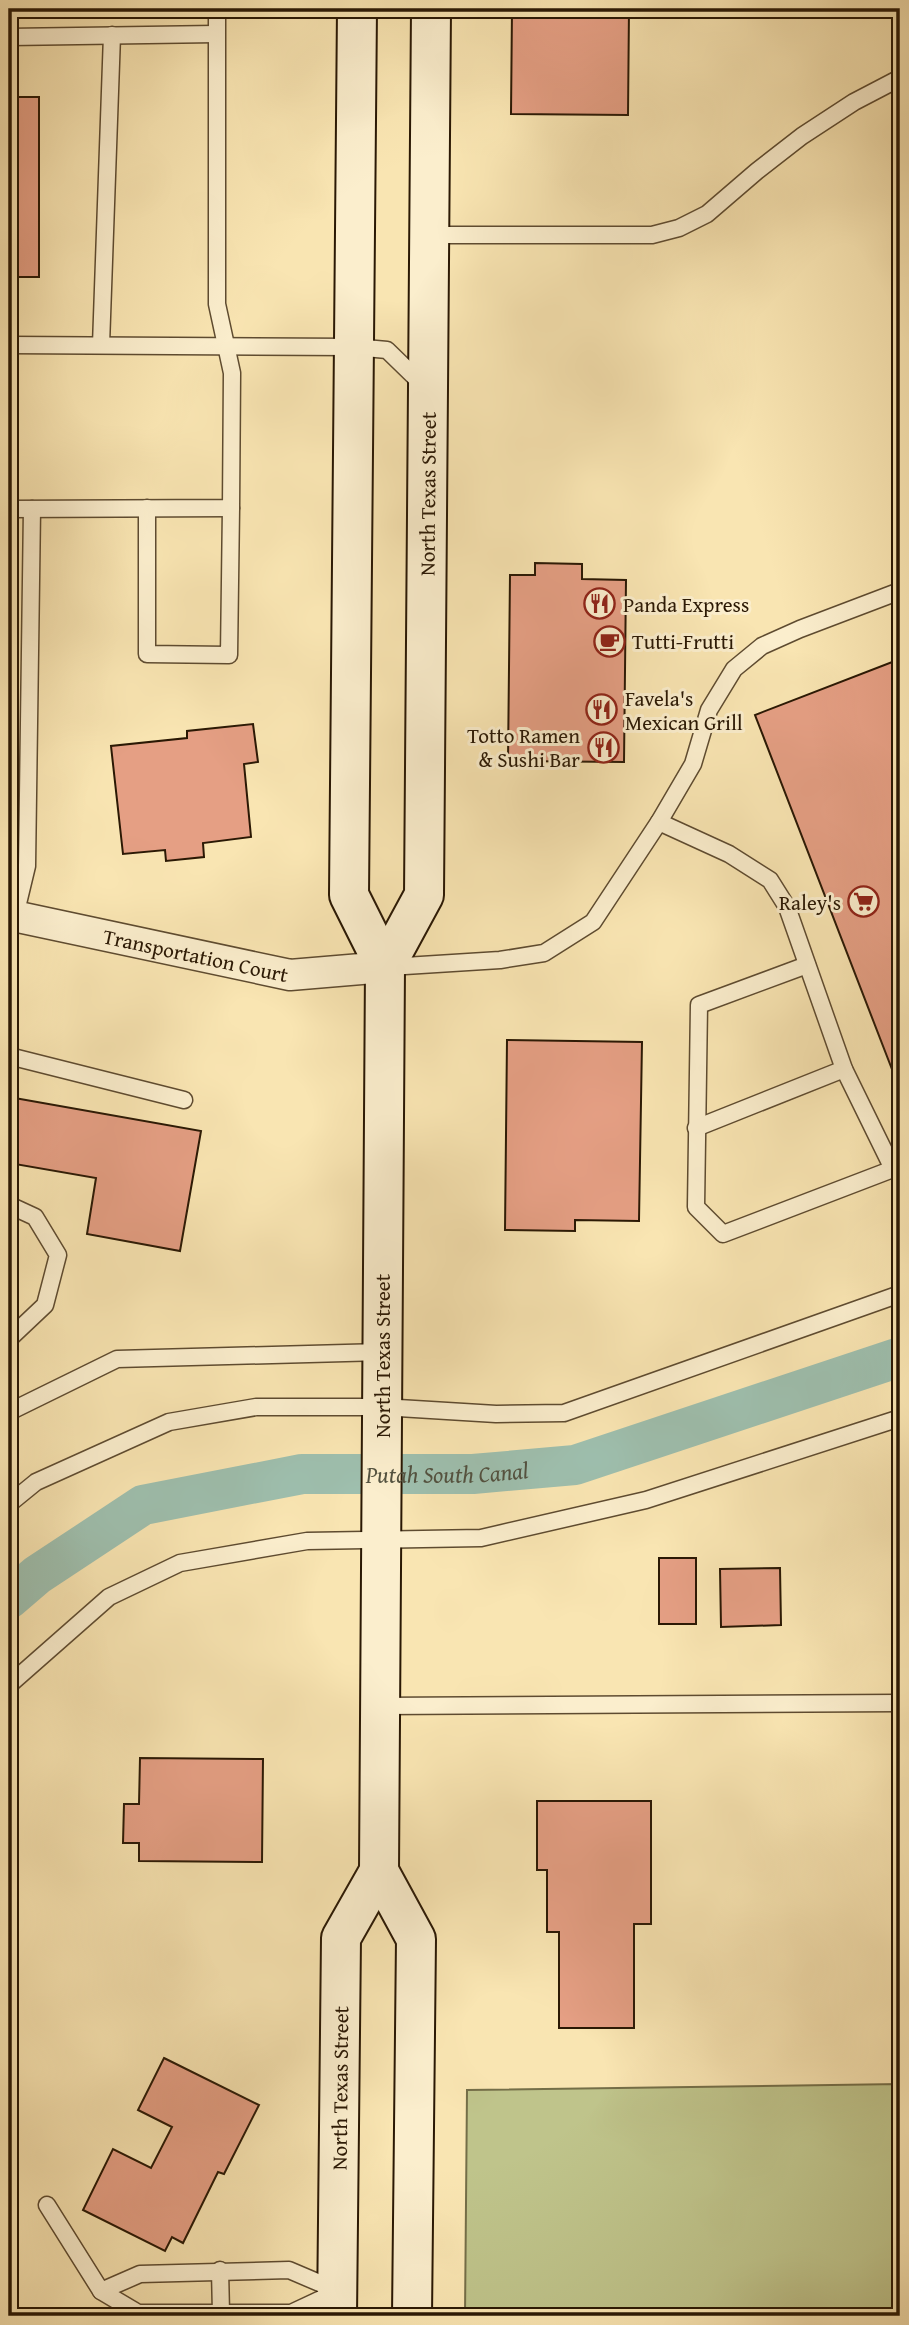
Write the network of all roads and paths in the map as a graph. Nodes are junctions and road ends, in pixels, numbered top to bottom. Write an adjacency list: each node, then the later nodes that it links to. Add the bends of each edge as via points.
1 (217, 9): 4 (lane)
2 (357, 9): 12 (main road, North Texas Street)
3 (431, 9): 8 (main road, North Texas Street)
4 (216, 34): 5 (lane); 11 (lane, via 217,304)
5 (112, 36): 6 (lane); 10 (lane)
6 (9, 37)
7 (900, 78): 8 (lane, via 802,136 707,214 679,228 652,235)
8 (429, 235): 13 (main road, North Texas Street)
9 (9, 345): 10 (lane)
10 (101, 345): 11 (lane)
11 (226, 345): 12 (lane); 15 (lane, via 232,373)
12 (354, 346): 13 (lane, via 387,350); 22 (main road, North Texas Street, via 349,895)
13 (427, 389): 22 (main road, North Texas Street, via 424,895)
14 (147, 508): 15 (lane); 15 (lane, via 147,654 229,655); 17 (lane)
15 (231, 508)
16 (9, 509): 17 (lane)
17 (32, 509): 20 (lane, via 27,866)
18 (900, 591): 19 (lane, via 762,646 734,669 709,710 693,764)
19 (659, 822): 21 (lane, via 729,854 771,880 787,907); 22 (lane, via 593,922 544,953)
20 (12, 916): 22 (street, Transportation Court, via 290,975)
21 (807, 965): 24 (lane); 26 (lane, via 699,1005)
22 (385, 967): 31 (main road, North Texas Street)
23 (9, 1056): 25 (lane)
24 (844, 1069): 26 (lane); 27 (lane)
25 (184, 1100)
26 (696, 1128): 27 (lane, via 696,1207 723,1234)
27 (896, 1169)
28 (9, 1205): 30 (lane, via 35,1217 58,1255 45,1305)
29 (900, 1294): 34 (lane, via 564,1413 496,1414)
30 (9, 1339)
31 (383, 1352): 32 (lane, via 117,1359); 34 (main road, North Texas Street)
32 (9, 1412)
33 (900, 1418): 36 (lane, via 646,1500 481,1538)
34 (382, 1426): 35 (lane, via 256,1407 169,1422 36,1482); 36 (main road, North Texas Street)
35 (9, 1504)
36 (381, 1523): 37 (lane, via 180,1563 109,1597); 39 (main road, North Texas Street)
37 (9, 1685)
38 (900, 1703): 39 (lane)
39 (380, 1706): 40 (main road, North Texas Street)
40 (379, 1871): 44 (main road, North Texas Street, via 341,1938); 46 (main road, North Texas Street, via 416,1938)
41 (47, 2205): 43 (lane)
42 (220, 2270): 43 (lane, via 139,2274); 44 (lane, via 289,2270); 45 (lane)
43 (101, 2291): 45 (lane, via 138,2313)
44 (337, 2304): 45 (lane, via 291,2313)
45 (221, 2313)
46 (412, 2316)

